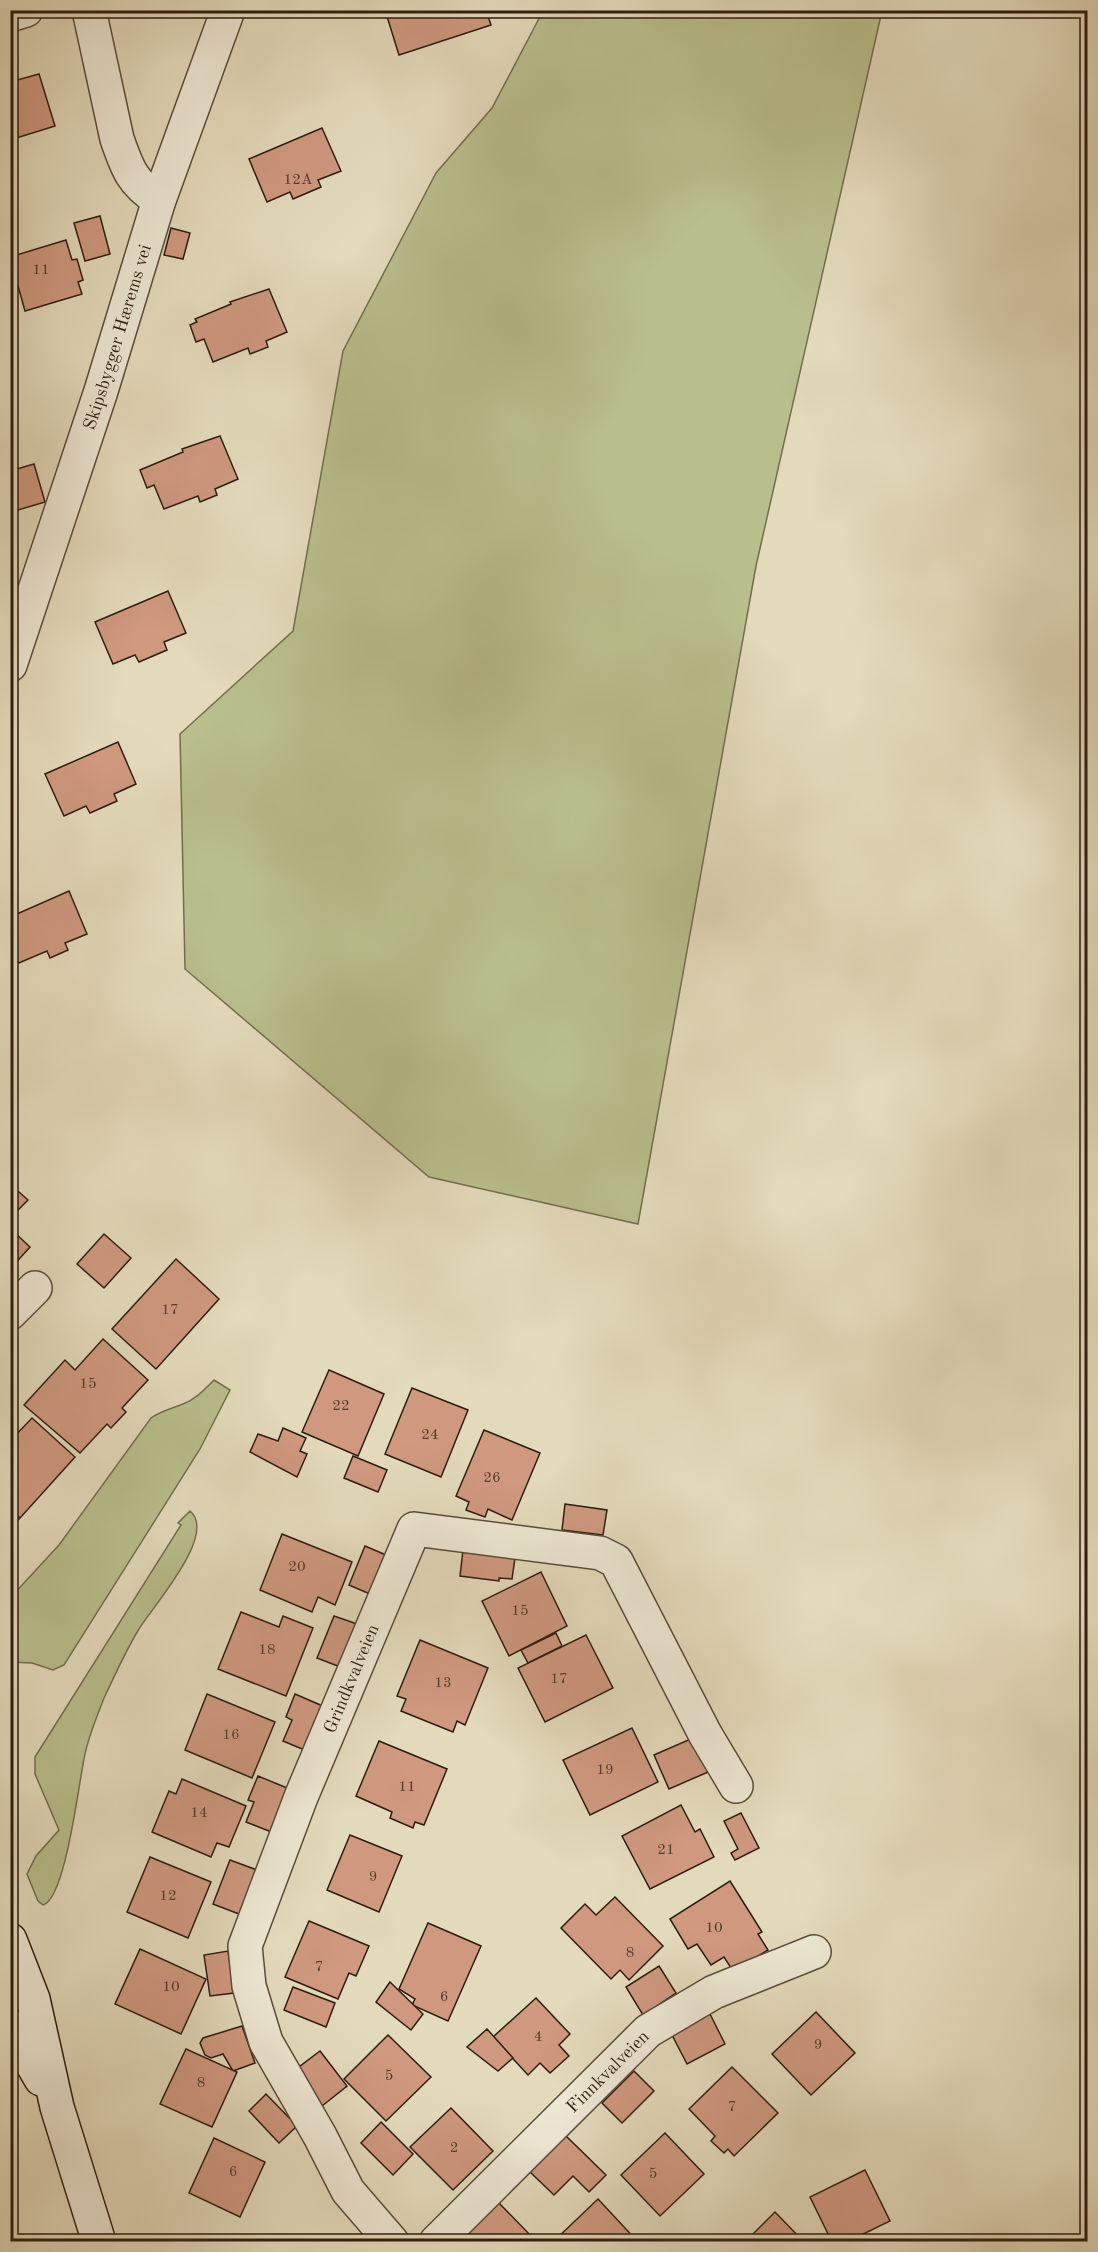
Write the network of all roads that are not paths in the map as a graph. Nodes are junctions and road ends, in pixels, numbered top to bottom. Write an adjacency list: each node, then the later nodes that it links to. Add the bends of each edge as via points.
1 (26, 10): 4 (street)
2 (89, 10): 5 (street, via 124,159 133,179)
3 (228, 10): 5 (street, Skipsbygger Hærems vei)
4 (10, 15)
5 (159, 200): 6 (street, Skipsbygger Hærems vei, via 101,391)
6 (10, 665)
7 (35, 1288): 8 (street)
8 (10, 1313)
9 (736, 1786): 15 (street, Grindkvalveien, via 616,1562 600,1553 414,1529 297,1807 244,1946 249,1986 266,2042 348,2191)
10 (10, 1940): 13 (street, via 33,1999)
11 (814, 1952): 16 (street, Finnkvalveien, via 714,1992 648,2031)
12 (10, 2026): 13 (street)
13 (57, 2107): 14 (street)
14 (99, 2241)
15 (392, 2241)
16 (436, 2241)

